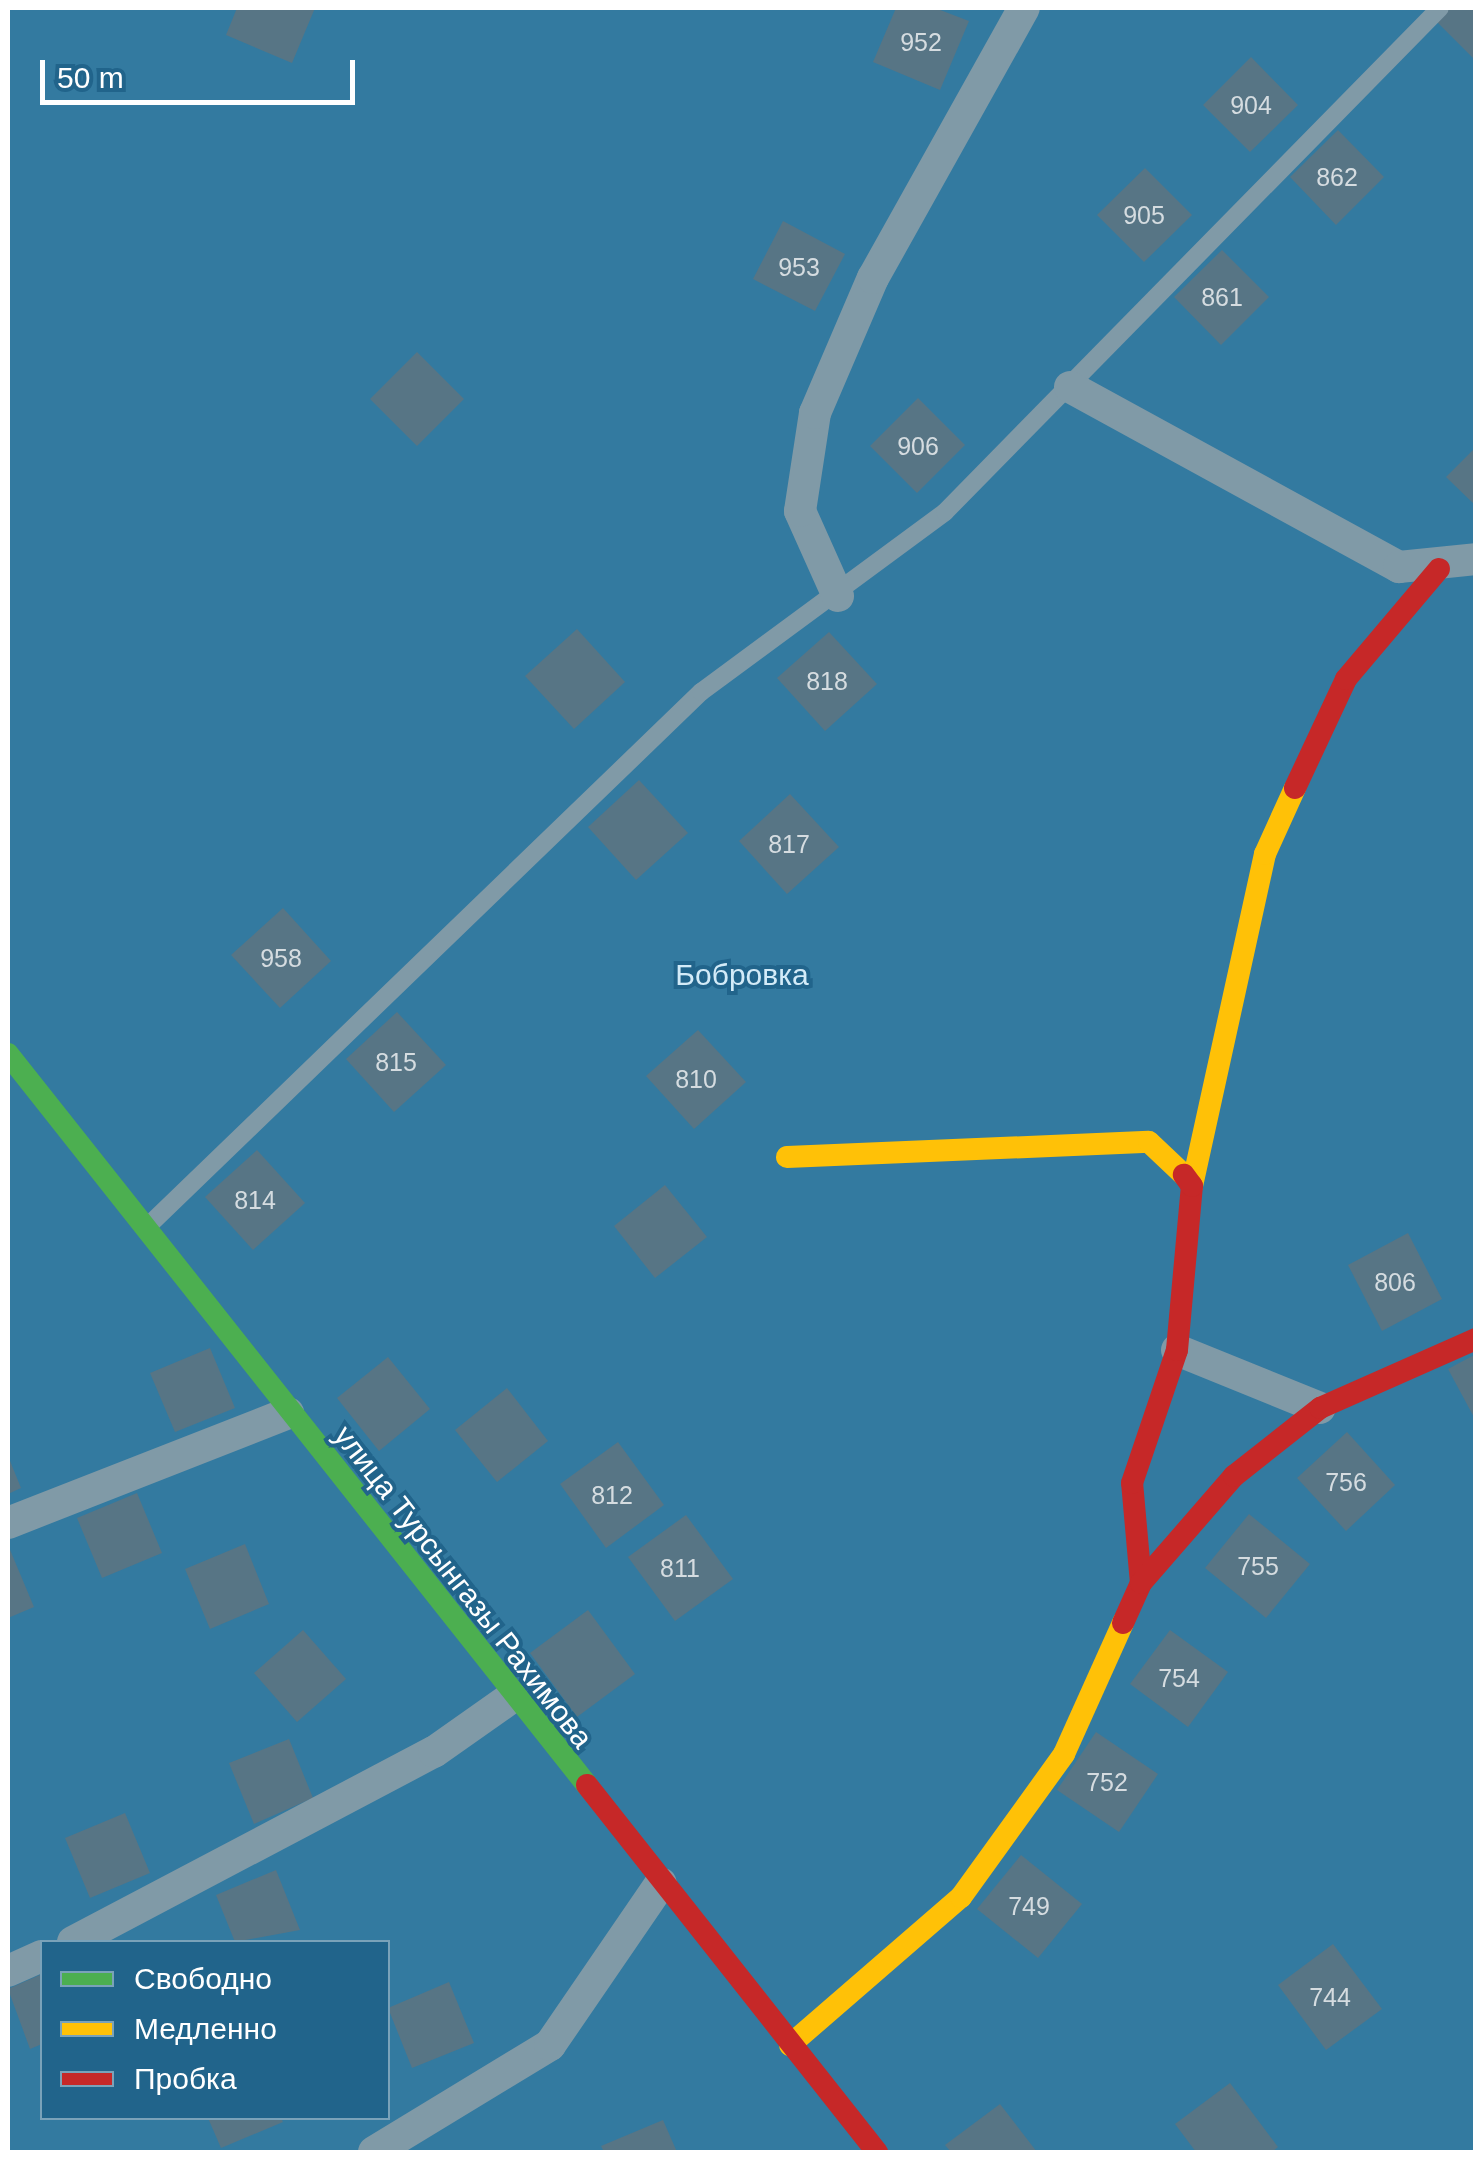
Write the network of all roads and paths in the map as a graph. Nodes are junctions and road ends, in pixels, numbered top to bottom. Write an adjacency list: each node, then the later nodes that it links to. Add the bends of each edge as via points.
1 (1440, 8): 3 (lane)
2 (1013, 14): 6 (street, via 873,278 814,413 800,511)
3 (1070, 387): 5 (street, via 1399,567); 6 (lane, via 945,512)
4 (1476, 559): 5 (street)
5 (1440, 570): 9 (street, via 1346,679 1265,854)
6 (838, 596): 10 (lane, via 701,692)
7 (8, 1054): 10 (street, улица Турсынгазы Рахимова)
8 (786, 1157): 9 (street, via 1149,1142)
9 (1192, 1186): 12 (street)
10 (144, 1230): 14 (street, улица Турсынгазы Рахимова)
11 (1476, 1340): 13 (street)
12 (1177, 1350): 13 (street); 16 (street, via 1132,1483)
13 (1320, 1408): 16 (street, via 1234,1476)
14 (288, 1414): 15 (street); 17 (street, улица Турсынгазы Рахимова)
15 (8, 1523)
16 (1141, 1583): 22 (street, via 1064,1754 961,1897)
17 (512, 1698): 18 (street, улица Турсынгазы Рахимова); 19 (street, via 434,1752)
18 (661, 1883): 22 (street, улица Турсынгазы Рахимова); 23 (street, via 550,2045)
19 (77, 1940)
20 (40, 1957): 21 (street)
21 (8, 1970)
22 (790, 2045): 24 (street, улица Турсынгазы Рахимова)
23 (374, 2152)
24 (877, 2152)

